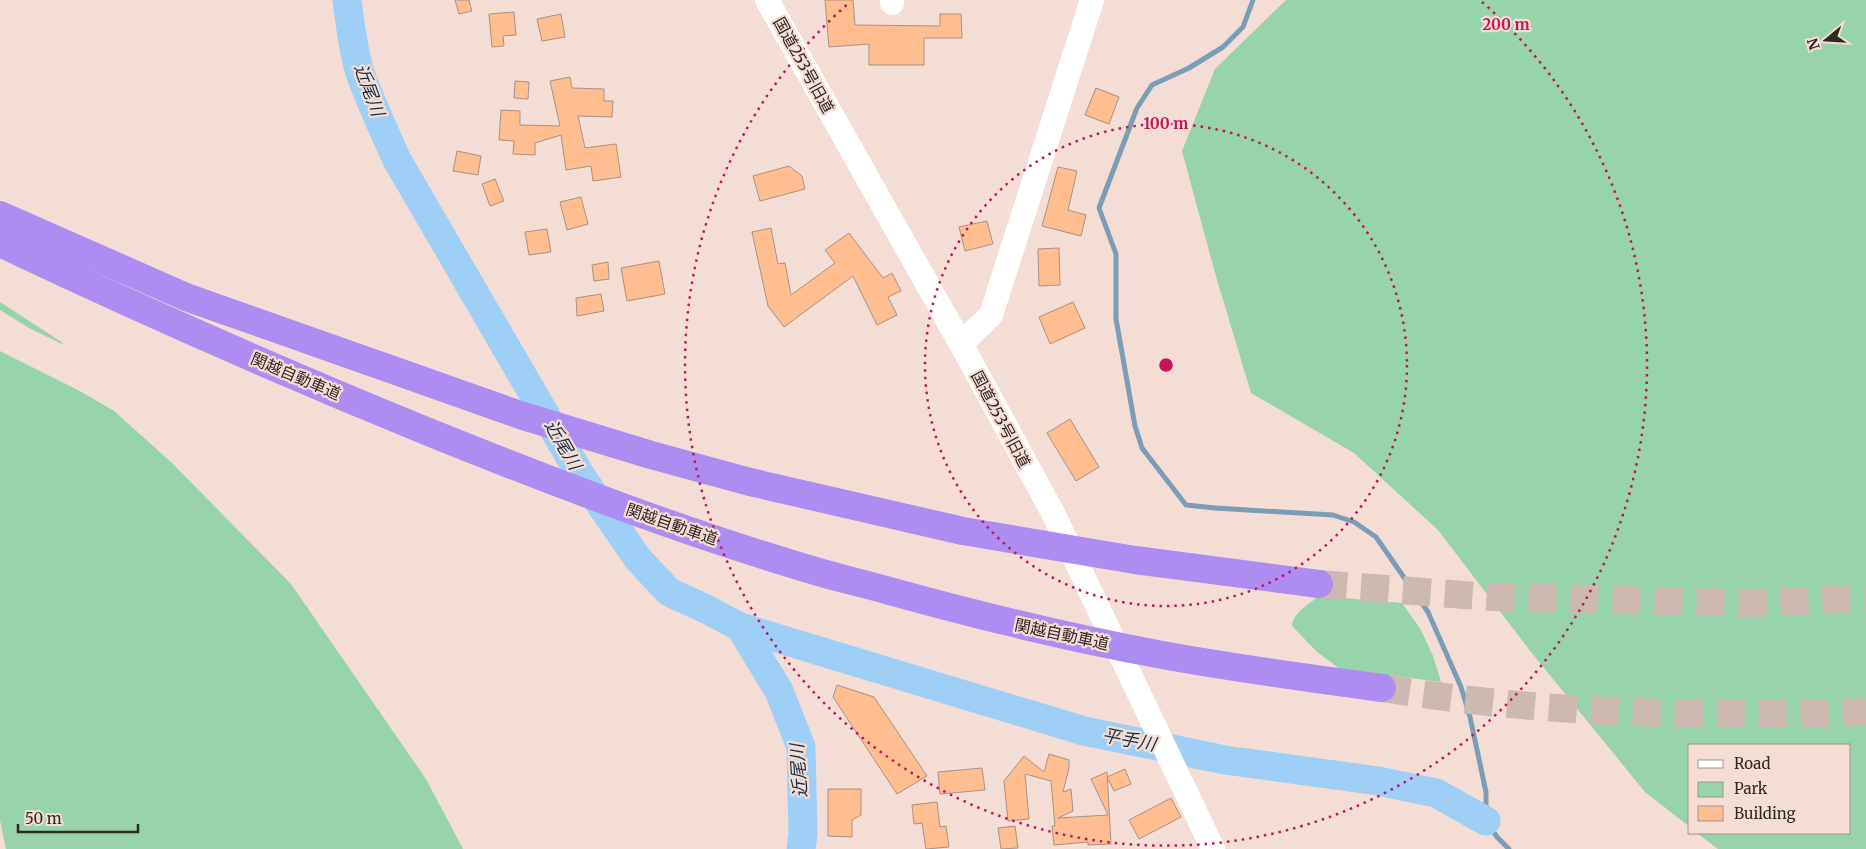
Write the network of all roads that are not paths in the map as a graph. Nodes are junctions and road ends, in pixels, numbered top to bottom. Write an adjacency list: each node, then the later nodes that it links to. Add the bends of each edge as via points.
1 (767, 0): 5 (street, 国道253号旧道)
2 (1092, 0): 5 (street, via 991,315)
3 (0, 215): 6 (highway, via 186,297 520,415 606,442 750,482 963,531 1145,561)
4 (0, 243): 7 (highway, 関越自動車道, via 288,374 562,486 740,548 977,615 1153,653)
5 (961, 344): 8 (street, 国道253号旧道, via 1052,513)
6 (1319, 584)
7 (1382, 688)
8 (1213, 849)

